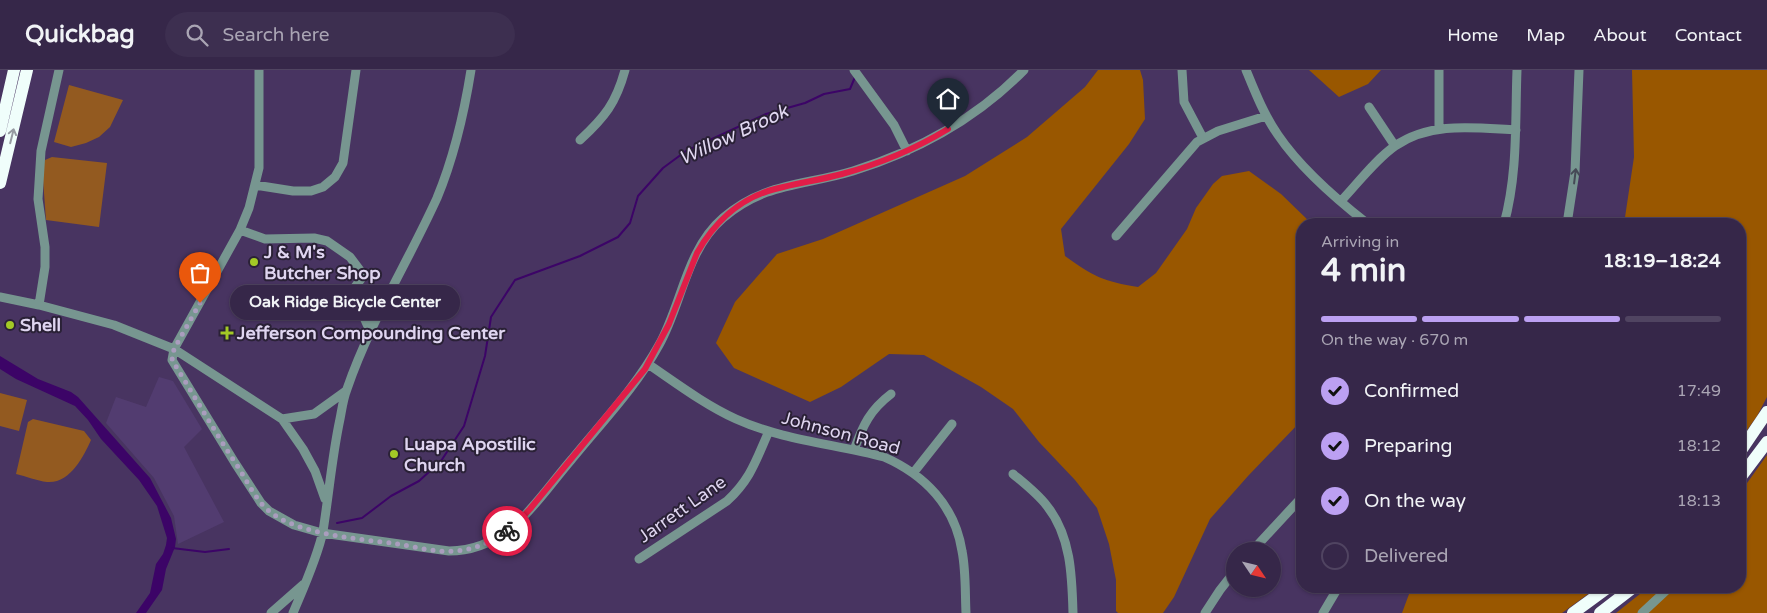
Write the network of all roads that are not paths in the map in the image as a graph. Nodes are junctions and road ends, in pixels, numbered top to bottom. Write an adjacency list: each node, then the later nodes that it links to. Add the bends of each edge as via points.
1 (14, 70): 19 (highway)
2 (28, 70): 24 (highway, one-way to 2)
3 (59, 70): 33 (street, via 41,151 38,199 45,267)
4 (259, 70): 25 (street, via 260,152)
5 (356, 70): 25 (street, via 342,163 335,177 311,191)
6 (471, 70): 34 (street, via 461,125 444,178)
7 (625, 70): 21 (street, via 611,106)
8 (854, 70): 23 (street, via 894,125)
9 (1024, 70): 23 (street, via 985,104)
10 (1182, 70): 20 (street, via 1184,102)
11 (1246, 70): 16 (street)
12 (1439, 70): 17 (street)
13 (1518, 70): 18 (street)
14 (1579, 70): 29 (street, one-way to 14, via 1575,172)
15 (1369, 107): 22 (street)
16 (1266, 116): 20 (street); 26 (street, via 1295,157)
17 (1439, 128): 18 (street); 22 (street, via 1410,137)
18 (1516, 130): 28 (street, via 1512,187)
19 (0, 131)
20 (1203, 138): 31 (street)
21 (580, 140)
22 (1395, 146): 26 (street)
23 (907, 151): 36 (street, via 852,171 762,193 722,219 697,253 669,324)
24 (0, 183)
25 (255, 185): 30 (street)
26 (1342, 202): 27 (street)
27 (1361, 218)
28 (1505, 218)
29 (1568, 218)
30 (240, 230): 34 (street, via 265,239 321,239 345,252 362,273 352,291); 35 (street)
31 (1116, 236)
32 (0, 297): 33 (street)
33 (39, 306): 35 (street, via 114,325)
34 (370, 331): 37 (street)
35 (174, 349): 40 (street); 51 (street, via 172,360 261,503 294,525)
36 (648, 364): 42 (street, Johnson Road, via 736,420); 51 (street, via 518,522 498,538 478,547 449,552)
37 (346, 391): 40 (street, via 314,414); 49 (street)
38 (891, 394): 45 (street, via 871,412)
39 (1767, 412): 44 (highway)
40 (282, 419): 49 (street, via 315,470)
41 (952, 424): 47 (street)
42 (768, 431): 45 (street, Johnson Road); 53 (street, Jarrett Lane, via 751,472 739,490)
43 (1767, 442): 46 (highway)
44 (1746, 443)
45 (854, 450): 47 (street, Johnson Road, via 884,457)
46 (1746, 470)
47 (914, 472): 62 (street, Johnson Road, via 937,493 954,520 963,553)
48 (1014, 474): 63 (street, via 1047,506 1061,530 1069,557)
49 (326, 502): 51 (street)
50 (1296, 503): 52 (street)
51 (322, 533): 55 (street)
52 (1260, 542)
53 (639, 559)
54 (1226, 582): 64 (street)
55 (306, 583): 60 (street); 61 (street)
56 (1335, 593): 65 (street)
57 (1600, 593): 66 (highway)
58 (1626, 593): 67 (highway)
59 (1663, 593): 68 (street)
60 (270, 613)
61 (293, 613)
62 (966, 613)
63 (1073, 613)
64 (1205, 613)
65 (1323, 613)
66 (1573, 613)
67 (1600, 613)
68 (1642, 613)

